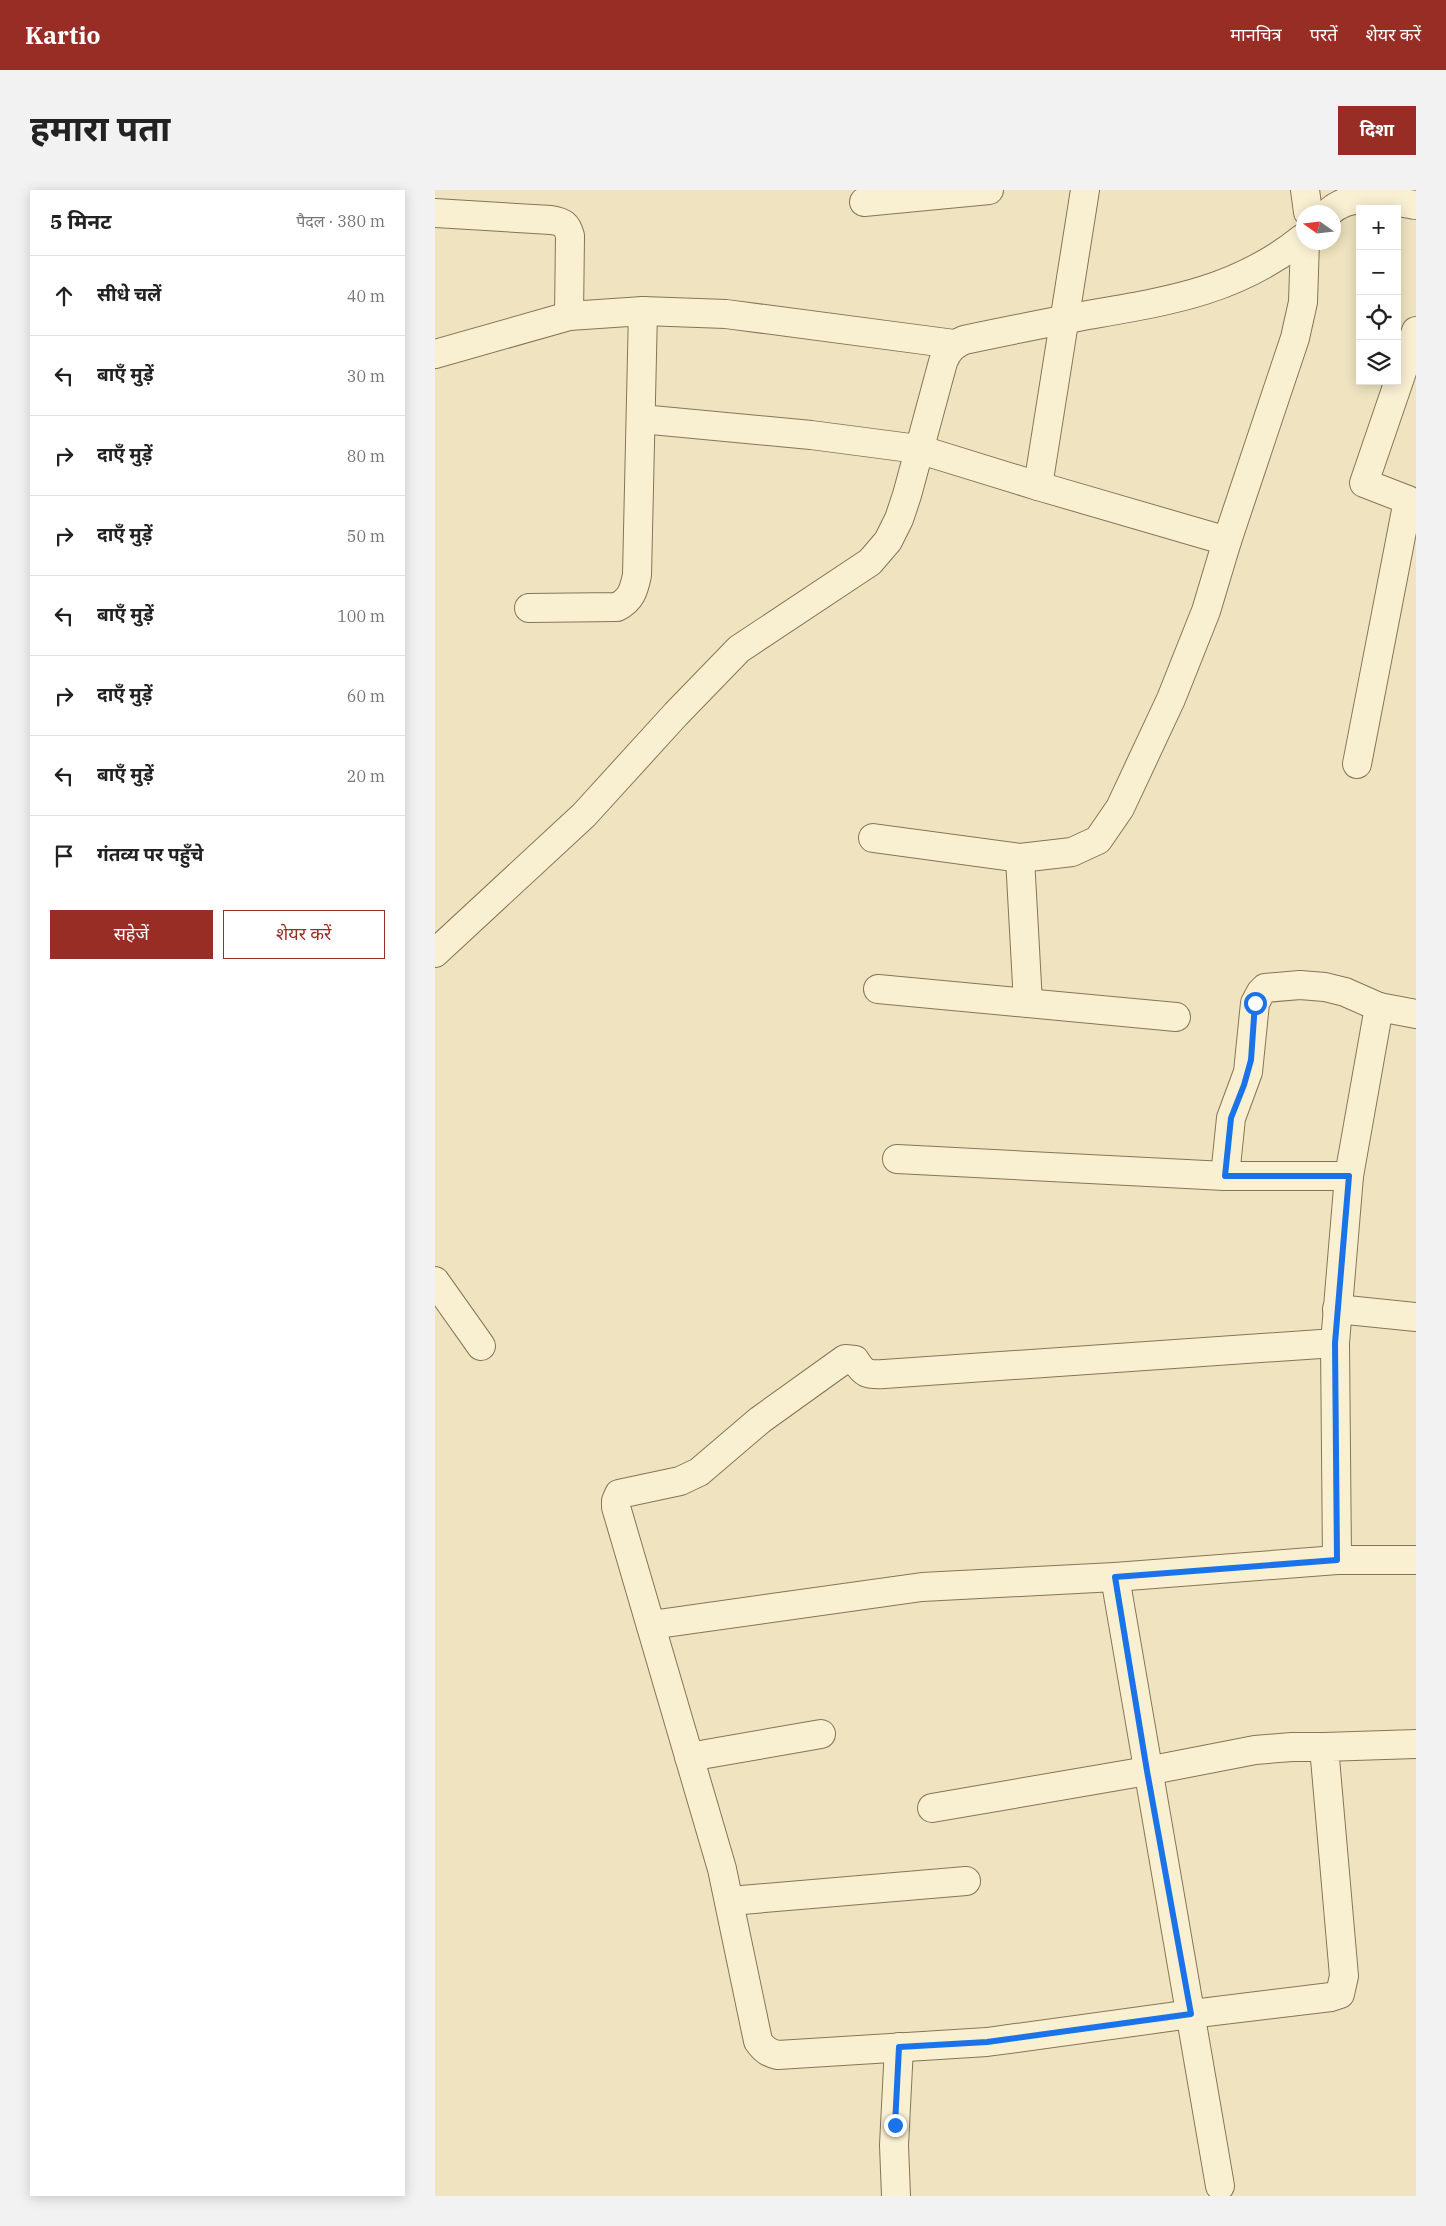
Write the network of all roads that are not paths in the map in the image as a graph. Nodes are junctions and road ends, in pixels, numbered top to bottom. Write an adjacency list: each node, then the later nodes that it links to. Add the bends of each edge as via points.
1 (989, 190): 4 (street)
2 (1085, 190): 13 (street)
3 (1305, 190): 5 (street)
4 (864, 202)
5 (1306, 205)
6 (1340, 205): 7 (street, via 1361,198)
7 (1416, 205)
8 (435, 213): 12 (street, via 563,222 568,227 569,236)
9 (1296, 244): 13 (street, via 1281,256 1213,288 1176,300)
10 (1305, 250): 20 (street, via 1303,302 1295,338)
11 (643, 311): 12 (street); 15 (street, via 726,314); 17 (street)
12 (569, 316): 16 (street)
13 (1066, 320): 15 (street); 19 (street)
14 (1416, 331): 22 (street, via 1364,483 1408,500)
15 (954, 344): 18 (street, via 943,362)
16 (435, 354)
17 (641, 419): 18 (street); 21 (street, via 637,575 633,592 626,602 617,607)
18 (918, 449): 19 (street); 25 (street, via 899,519 888,541 870,562 739,649 584,815)
19 (1038, 486): 20 (street)
20 (1227, 541): 24 (street, via 1206,611 1171,699 1120,808 1097,840 1072,852)
21 (529, 608)
22 (1357, 764)
23 (873, 838): 24 (street)
24 (1020, 858): 27 (street)
25 (435, 954)
26 (878, 989): 27 (street)
27 (1028, 1003): 30 (street)
28 (1379, 1008): 29 (street); 32 (street, via 1345,992 1325,987 1274,987 1261,992 1255,1003 1248,1072 1231,1118); 33 (street)
29 (1416, 1014)
30 (1176, 1017)
31 (897, 1159): 32 (street)
32 (1225, 1176): 33 (street)
33 (1349, 1176): 35 (street)
34 (435, 1281): 38 (street)
35 (1337, 1309): 36 (street); 37 (street)
36 (1416, 1317)
37 (1335, 1343): 39 (street); 42 (street, via 878,1374 862,1371 855,1360 845,1359 760,1420 699,1472 680,1481 619,1494 616,1507)
38 (481, 1346)
39 (1337, 1560): 40 (street); 41 (street)
40 (1416, 1560)
41 (1115, 1577): 42 (street, via 922,1587); 47 (street)
42 (651, 1625): 46 (street)
43 (821, 1734): 46 (street)
44 (1416, 1744): 45 (street)
45 (1325, 1747): 47 (street, via 1255,1750); 51 (street, via 1344,1976 1339,1994)
46 (689, 1757): 50 (street)
47 (1147, 1771): 48 (street); 51 (street)
48 (932, 1808)
49 (966, 1881): 50 (street)
50 (730, 1901): 52 (street, via 758,2042 763,2049 778,2055)
51 (1191, 2014): 52 (street, via 987,2042); 53 (street)
52 (899, 2047): 54 (street, via 894,2145)
53 (1220, 2186)
54 (896, 2196)

